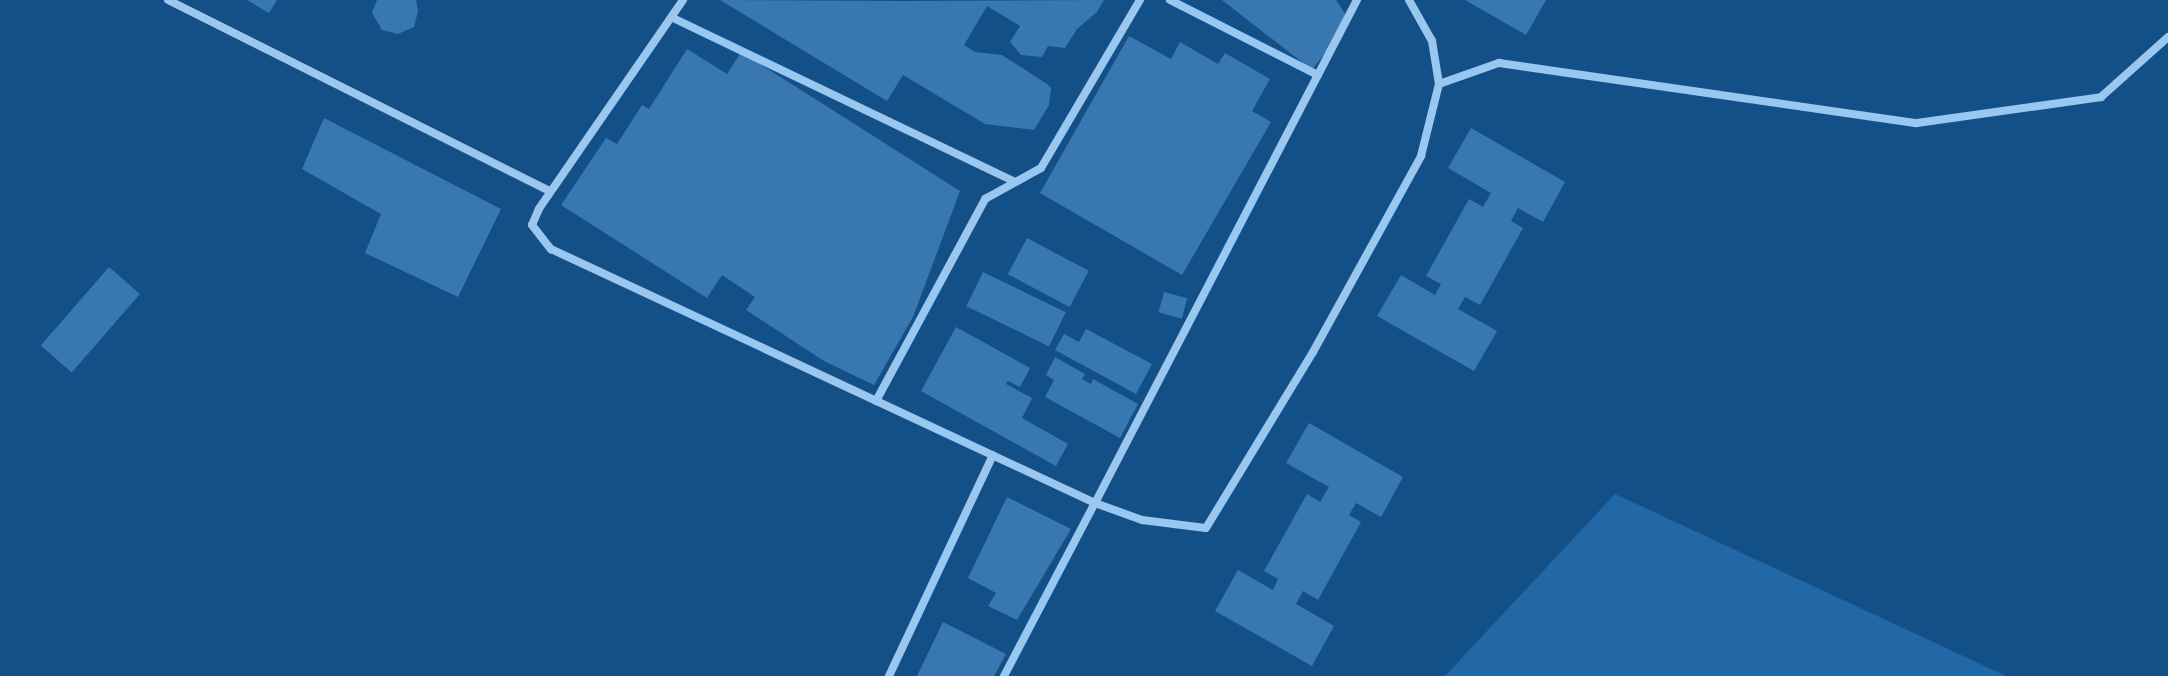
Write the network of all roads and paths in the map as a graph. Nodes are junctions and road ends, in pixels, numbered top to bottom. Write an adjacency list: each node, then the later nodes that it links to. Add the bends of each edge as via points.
1 (168, 0): 12 (street)
2 (683, 0): 7 (street)
3 (1140, 0): 11 (street, via 1041,168)
4 (1170, 0): 9 (street)
5 (1357, 0): 9 (street)
6 (1409, 0): 10 (street, via 1432,41)
7 (673, 18): 11 (street); 12 (street)
8 (2168, 37): 10 (street, via 2101,97 1917,123 1499,63)
9 (1318, 75): 15 (street)
10 (1439, 84): 15 (street, via 1421,156 1313,352 1206,528 1142,520)
11 (1015, 182): 13 (street, via 985,199)
12 (550, 191): 13 (street, via 532,225 551,249)
13 (876, 401): 14 (street)
14 (993, 455): 15 (street); 16 (street)
15 (1095, 503): 17 (street)
16 (889, 676)
17 (1004, 676)

